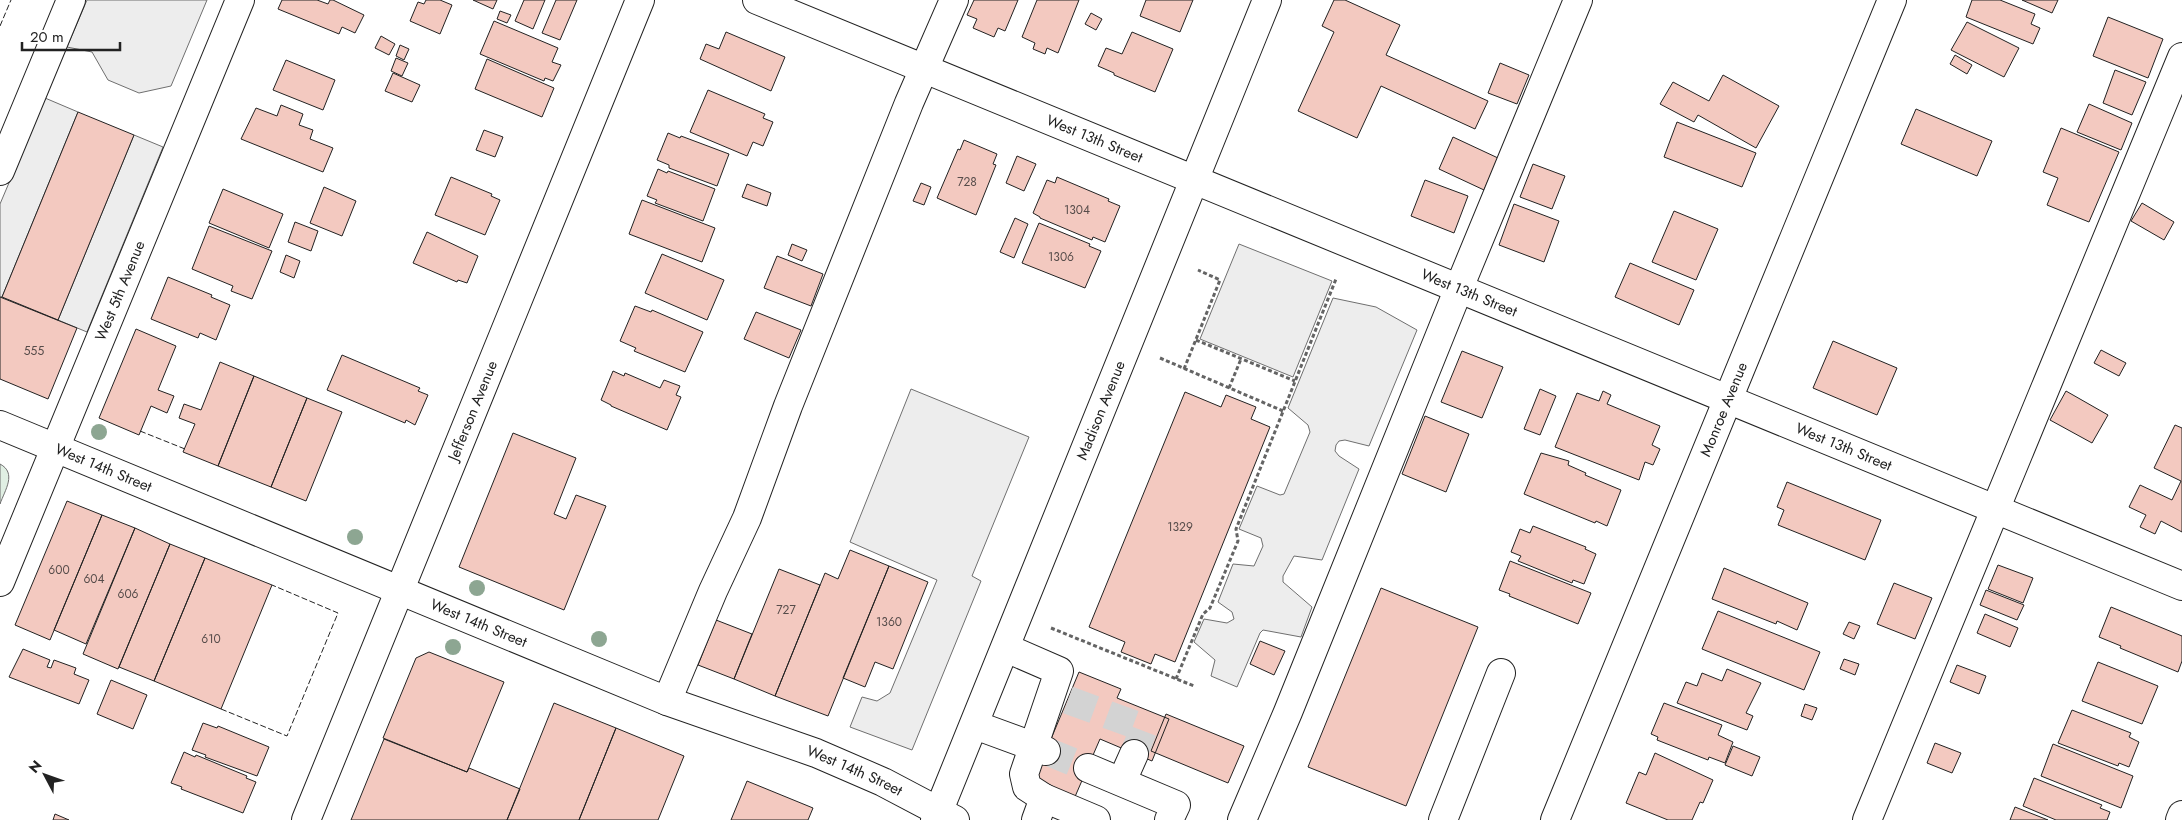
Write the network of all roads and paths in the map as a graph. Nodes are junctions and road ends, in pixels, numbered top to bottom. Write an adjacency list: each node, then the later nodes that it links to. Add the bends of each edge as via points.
1 (71, 0): 11 (street)
2 (240, 0): 25 (street, West 5th Avenue)
3 (640, 0): 29 (street, Jefferson Avenue)
4 (757, 0): 10 (street, West 13th Street)
5 (954, 0): 10 (street)
6 (1267, 0): 12 (street, Madison Avenue)
7 (1578, 0): 15 (street)
8 (1892, 0): 22 (street, Monroe Avenue)
9 (2182, 57): 26 (street)
10 (923, 70): 12 (street, West 13th Street); 35 (street, via 746,518)
11 (0, 171)
12 (1193, 180): 15 (street, West 13th Street); 31 (street, Madison Avenue)
13 (1198, 270): 16 (path, via 1220,280)
14 (1336, 279): 20 (path)
15 (1459, 288): 22 (street, West 13th Street); 47 (street)
16 (1196, 340): 18 (path); 19 (path)
17 (1160, 358): 19 (path)
18 (1241, 359): 20 (path); 21 (path)
19 (1184, 369): 21 (path)
20 (1295, 381): 23 (path)
21 (1229, 388): 23 (path)
22 (1728, 400): 26 (street, West 13th Street); 49 (street, Monroe Avenue)
23 (1283, 410): 33 (path, via 1236,529 1238,541)
24 (0, 425): 25 (street, West 14th Street)
25 (55, 448): 27 (street, West 5th Avenue); 29 (street, West 14th Street)
26 (1995, 510): 28 (street, West 13th Street); 50 (street)
27 (0, 582)
28 (2182, 586)
29 (401, 590): 35 (street, West 14th Street); 44 (street, Jefferson Avenue)
30 (1051, 628): 33 (path)
31 (1006, 648): 36 (street, Madison Avenue); 37 (street, via 1059,671 1060,697)
32 (1502, 673): 48 (street)
33 (1176, 679): 34 (path)
34 (1194, 686)
35 (667, 701): 43 (street, West 14th Street, via 816,753 883,782)
36 (975, 725): 37 (street); 43 (street, Madison Avenue)
37 (1039, 748): 41 (street, via 1024,774 1027,787)
38 (1134, 754): 40 (street)
39 (1088, 768): 40 (street)
40 (1122, 781): 46 (street, via 1176,805)
41 (1040, 809): 45 (street)
42 (2182, 815): 51 (street)
43 (943, 817)
44 (306, 820)
45 (1096, 820)
46 (1170, 820)
47 (1242, 820)
48 (1443, 820)
49 (1555, 820)
50 (1867, 820)
51 (2180, 820)

